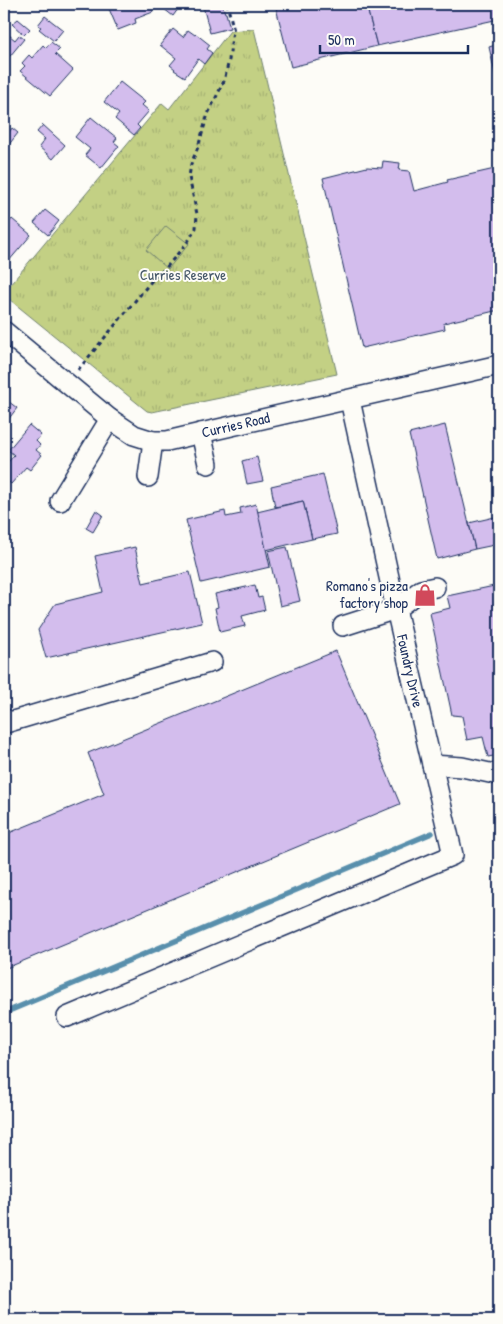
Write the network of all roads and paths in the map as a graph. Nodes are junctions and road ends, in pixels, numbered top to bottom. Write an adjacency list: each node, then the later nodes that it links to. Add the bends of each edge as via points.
1 (227, 4): 4 (path, via 234,31 229,60 189,177 197,214 196,228)
2 (4, 331): 4 (street, Curries Road)
3 (499, 365): 5 (street, Curries Road)
4 (67, 383): 6 (street, Curries Road)
5 (350, 400): 7 (street, Curries Road); 13 (street, Foundry Drive)
6 (110, 419): 8 (street, Curries Road, via 134,435); 11 (street)
7 (201, 433): 8 (street, Curries Road); 9 (street)
8 (153, 441): 10 (street)
9 (208, 464)
10 (148, 477)
11 (60, 501)
12 (435, 587): 13 (street, via 421,590)
13 (396, 610): 14 (street); 17 (street, Foundry Drive)
14 (343, 626)
15 (212, 662): 16 (street, via 6,723)
16 (4, 718)
17 (432, 765): 18 (street); 19 (street, Foundry Drive, via 453,854)
18 (499, 775)
19 (67, 1017)

